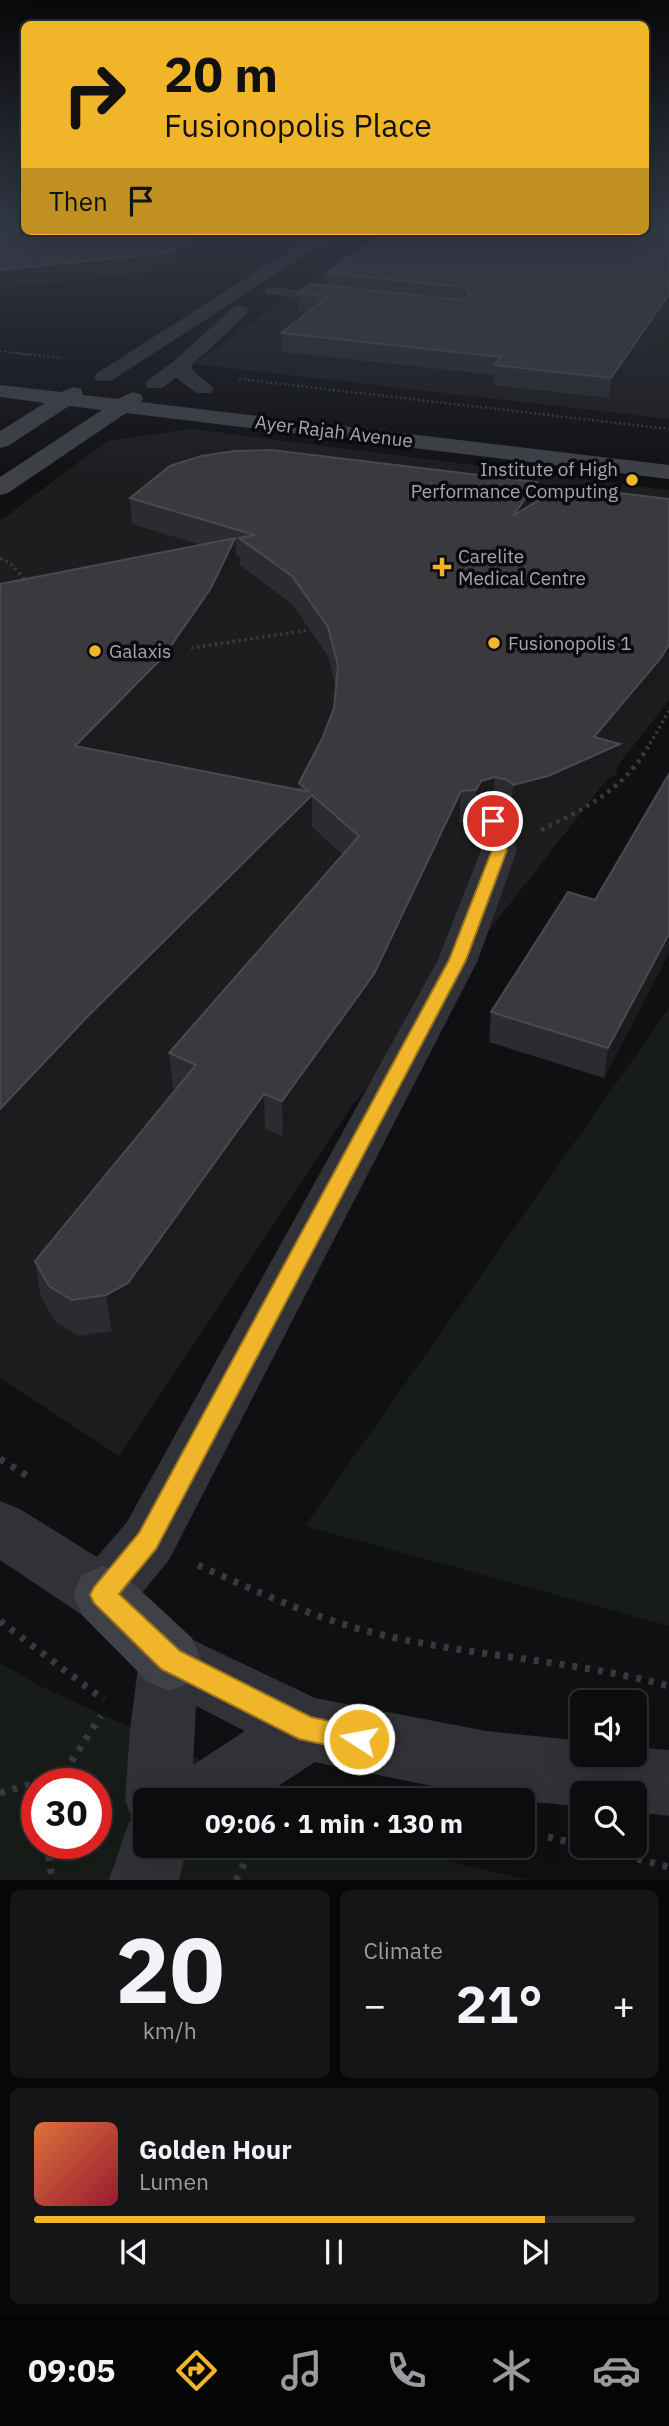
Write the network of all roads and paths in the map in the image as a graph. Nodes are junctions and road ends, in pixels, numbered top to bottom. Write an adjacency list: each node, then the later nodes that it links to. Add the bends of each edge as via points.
1 (219, 308): 6 (street)
2 (244, 308): 4 (street)
3 (0, 351): 5 (path)
4 (181, 365): 7 (street); 9 (street, via 185,377)
5 (69, 367): 6 (street, Ayer Rajah Avenue)
6 (104, 377): 7 (street, Ayer Rajah Avenue); 11 (street)
7 (155, 384): 9 (street, Ayer Rajah Avenue); 12 (street)
8 (231, 385): 9 (street, Ayer Rajah Avenue); 14 (path)
9 (204, 389)
10 (0, 391): 11 (street, Ayer Rajah Avenue)
11 (63, 398): 12 (street, Ayer Rajah Avenue); 15 (street)
12 (123, 404): 13 (street, Ayer Rajah Avenue); 16 (street)
13 (238, 420): 16 (street, via 127,431); 17 (street, Ayer Rajah Avenue)
14 (669, 429)
15 (0, 442)
16 (55, 448): 18 (street)
17 (669, 472)
18 (0, 488)
19 (0, 558): 20 (path, via 12,564)
20 (28, 583)
21 (316, 628): 22 (path)
22 (173, 651)
23 (669, 711): 24 (path, via 638,764 598,802)
24 (496, 835): 26 (street, via 457,960)
25 (0, 1528): 27 (street)
26 (148, 1541): 27 (street); 30 (path, via 297,1610 374,1632)
27 (103, 1595): 29 (street)
28 (0, 1620): 31 (path)
29 (170, 1660): 32 (street); 35 (street)
30 (669, 1686)
31 (109, 1704)
32 (309, 1729): 33 (street, via 486,1764); 36 (street)
33 (669, 1783)
34 (21, 1787): 37 (path)
35 (159, 1788)
36 (217, 1788)
37 (0, 1793)
38 (535, 1833): 39 (path)
39 (570, 1842)
40 (150, 1858): 46 (street)
41 (247, 1858): 47 (path)
42 (633, 1858): 44 (path)
43 (49, 1859): 45 (path)
44 (669, 1867)
45 (52, 1880)
46 (144, 1880)
47 (236, 1880)

